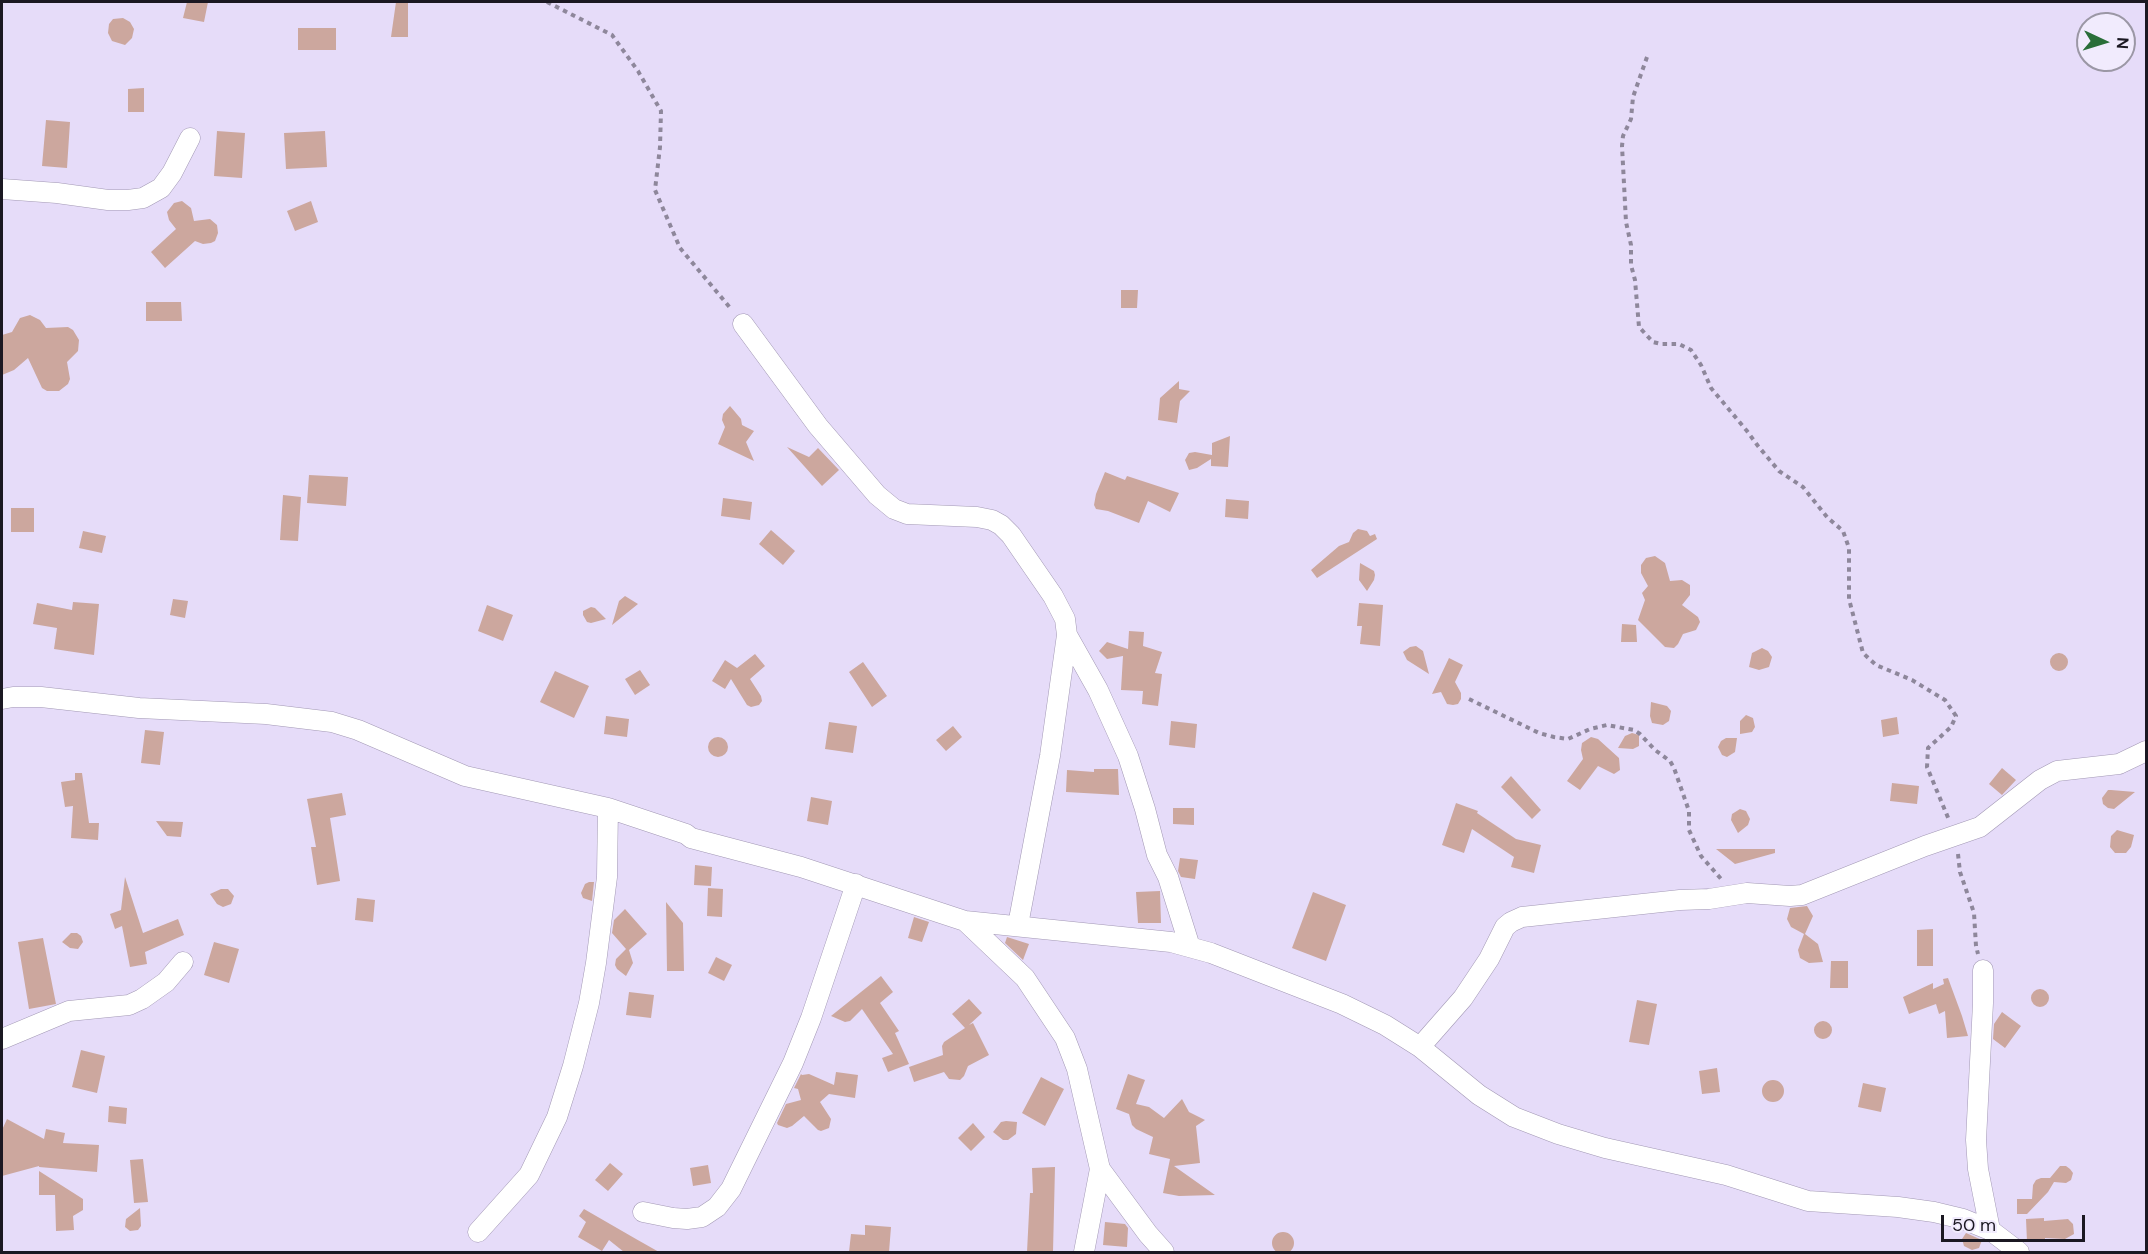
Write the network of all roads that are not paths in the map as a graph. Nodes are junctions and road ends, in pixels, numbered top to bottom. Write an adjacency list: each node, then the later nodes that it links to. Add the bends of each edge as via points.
1 (190, 138): 2 (street, via 161,188 143,198 108,200)
2 (2, 189)
3 (743, 324): 4 (street, via 818,426 877,495 894,509 908,514 977,517 1001,525 1053,596 1065,619)
4 (1067, 635): 10 (street, via 1043,801); 11 (street, via 1103,699 1128,756)
5 (2, 699): 7 (street, via 41,698 305,717 358,730 465,776)
6 (2146, 751): 15 (street, via 2119,764 2057,771 1980,827 1802,895 1760,892 1522,917 1505,927 1463,998)
7 (608, 808): 8 (street, via 695,839); 19 (street, via 607,877 597,953 589,1003 561,1107 529,1175)
8 (856, 884): 9 (street); 17 (street, via 797,1052 731,1189 717,1207 702,1217 680,1219)
9 (965, 921): 10 (street); 16 (street, via 1024,978 1065,1038 1077,1069)
10 (1018, 925): 11 (street)
11 (1190, 947): 15 (street, via 1342,1004)
12 (183, 962): 14 (street, via 166,982 129,1005 69,1011)
13 (1983, 970): 18 (street, via 1976,1140)
14 (2, 1038)
15 (1420, 1047): 18 (street, via 1496,1106 1558,1134 1726,1175 1808,1201 1934,1212)
16 (1100, 1169): 20 (street); 21 (street)
17 (643, 1212)
18 (1990, 1230): 22 (street)
19 (478, 1232)
20 (1084, 1252)
21 (1164, 1252)
22 (2019, 1252)

